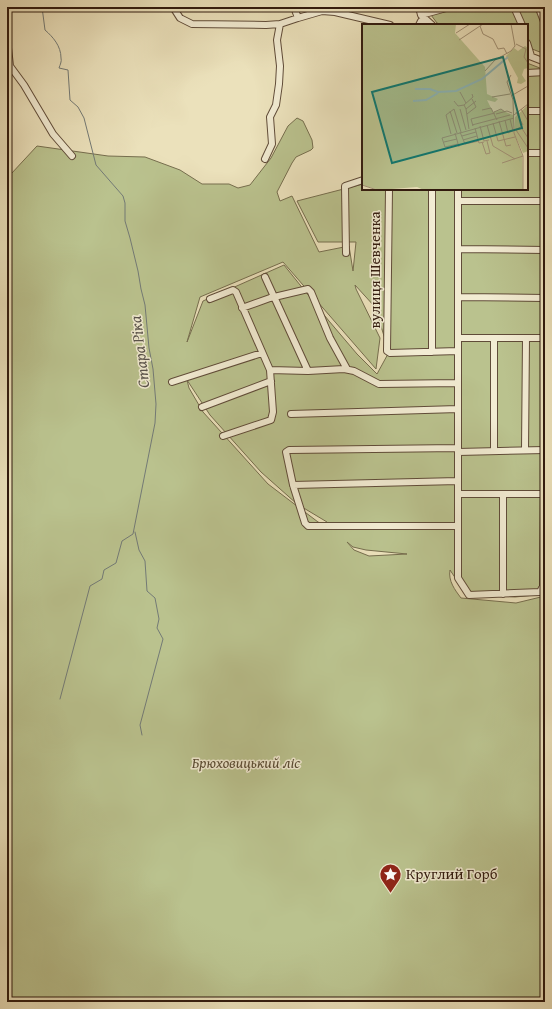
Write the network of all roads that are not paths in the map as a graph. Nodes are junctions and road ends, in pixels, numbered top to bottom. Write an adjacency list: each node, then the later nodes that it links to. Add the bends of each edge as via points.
1 (173, 7): 10 (street, via 180,18 192,24)
2 (294, 7): 8 (street)
3 (419, 7): 7 (street)
4 (450, 7): 7 (street)
5 (514, 7): 13 (street)
6 (543, 7): 14 (street, via 540,11)
7 (421, 15): 9 (street); 12 (street)
8 (298, 18): 10 (street); 11 (street, via 322,11)
9 (429, 23): 12 (street, via 424,20)
10 (280, 24): 25 (street, via 277,40 279,84 276,105 270,117 272,144)
11 (386, 24)
12 (419, 24)
13 (522, 24)
14 (545, 24)
15 (7, 39): 24 (street, via 10,66 53,134)
16 (529, 55): 17 (street)
17 (545, 62)
18 (545, 72): 19 (street)
19 (528, 73)
20 (528, 111): 21 (street)
21 (545, 112)
22 (528, 153): 23 (street)
23 (545, 154)
24 (72, 156)
25 (265, 159)
26 (362, 180): 34 (street, via 345,186)
27 (388, 190): 46 (street, вулиця Шевченка, via 387,351)
28 (432, 190): 46 (street)
29 (458, 190): 30 (street)
30 (458, 201): 31 (street); 32 (street)
31 (545, 201)
32 (458, 249): 33 (street); 37 (street)
33 (545, 250)
34 (346, 253)
35 (265, 277): 36 (street)
36 (274, 297): 40 (street); 48 (street, via 308,289); 50 (street)
37 (458, 297): 38 (street); 41 (street)
38 (545, 298)
39 (210, 299): 40 (street, via 233,290)
40 (242, 308): 47 (street)
41 (458, 338): 42 (street); 45 (street)
42 (494, 338): 43 (street); 59 (street)
43 (526, 338): 44 (street); 60 (street)
44 (545, 338)
45 (458, 351): 46 (street); 53 (street)
46 (432, 352)
47 (262, 353): 49 (street); 52 (street)
48 (347, 369): 50 (street); 53 (street, via 379,384)
49 (270, 370): 50 (street); 51 (street)
50 (308, 371)
51 (271, 381): 54 (street); 57 (street, via 271,420)
52 (172, 382)
53 (458, 384): 55 (street)
54 (202, 407)
55 (458, 409): 56 (street); 58 (street)
56 (291, 414)
57 (223, 436)
58 (458, 450): 59 (street); 62 (street); 63 (street, via 289,450 286,452)
59 (494, 450): 60 (street)
60 (526, 450): 61 (street)
61 (545, 450)
62 (458, 481): 63 (street); 64 (street)
63 (293, 485): 67 (street, via 308,526)
64 (458, 494): 65 (street); 67 (street)
65 (503, 494): 66 (street); 68 (street)
66 (544, 494): 68 (street, via 544,586 540,592)
67 (458, 526): 68 (street, via 458,578 470,594)
68 (503, 594)

